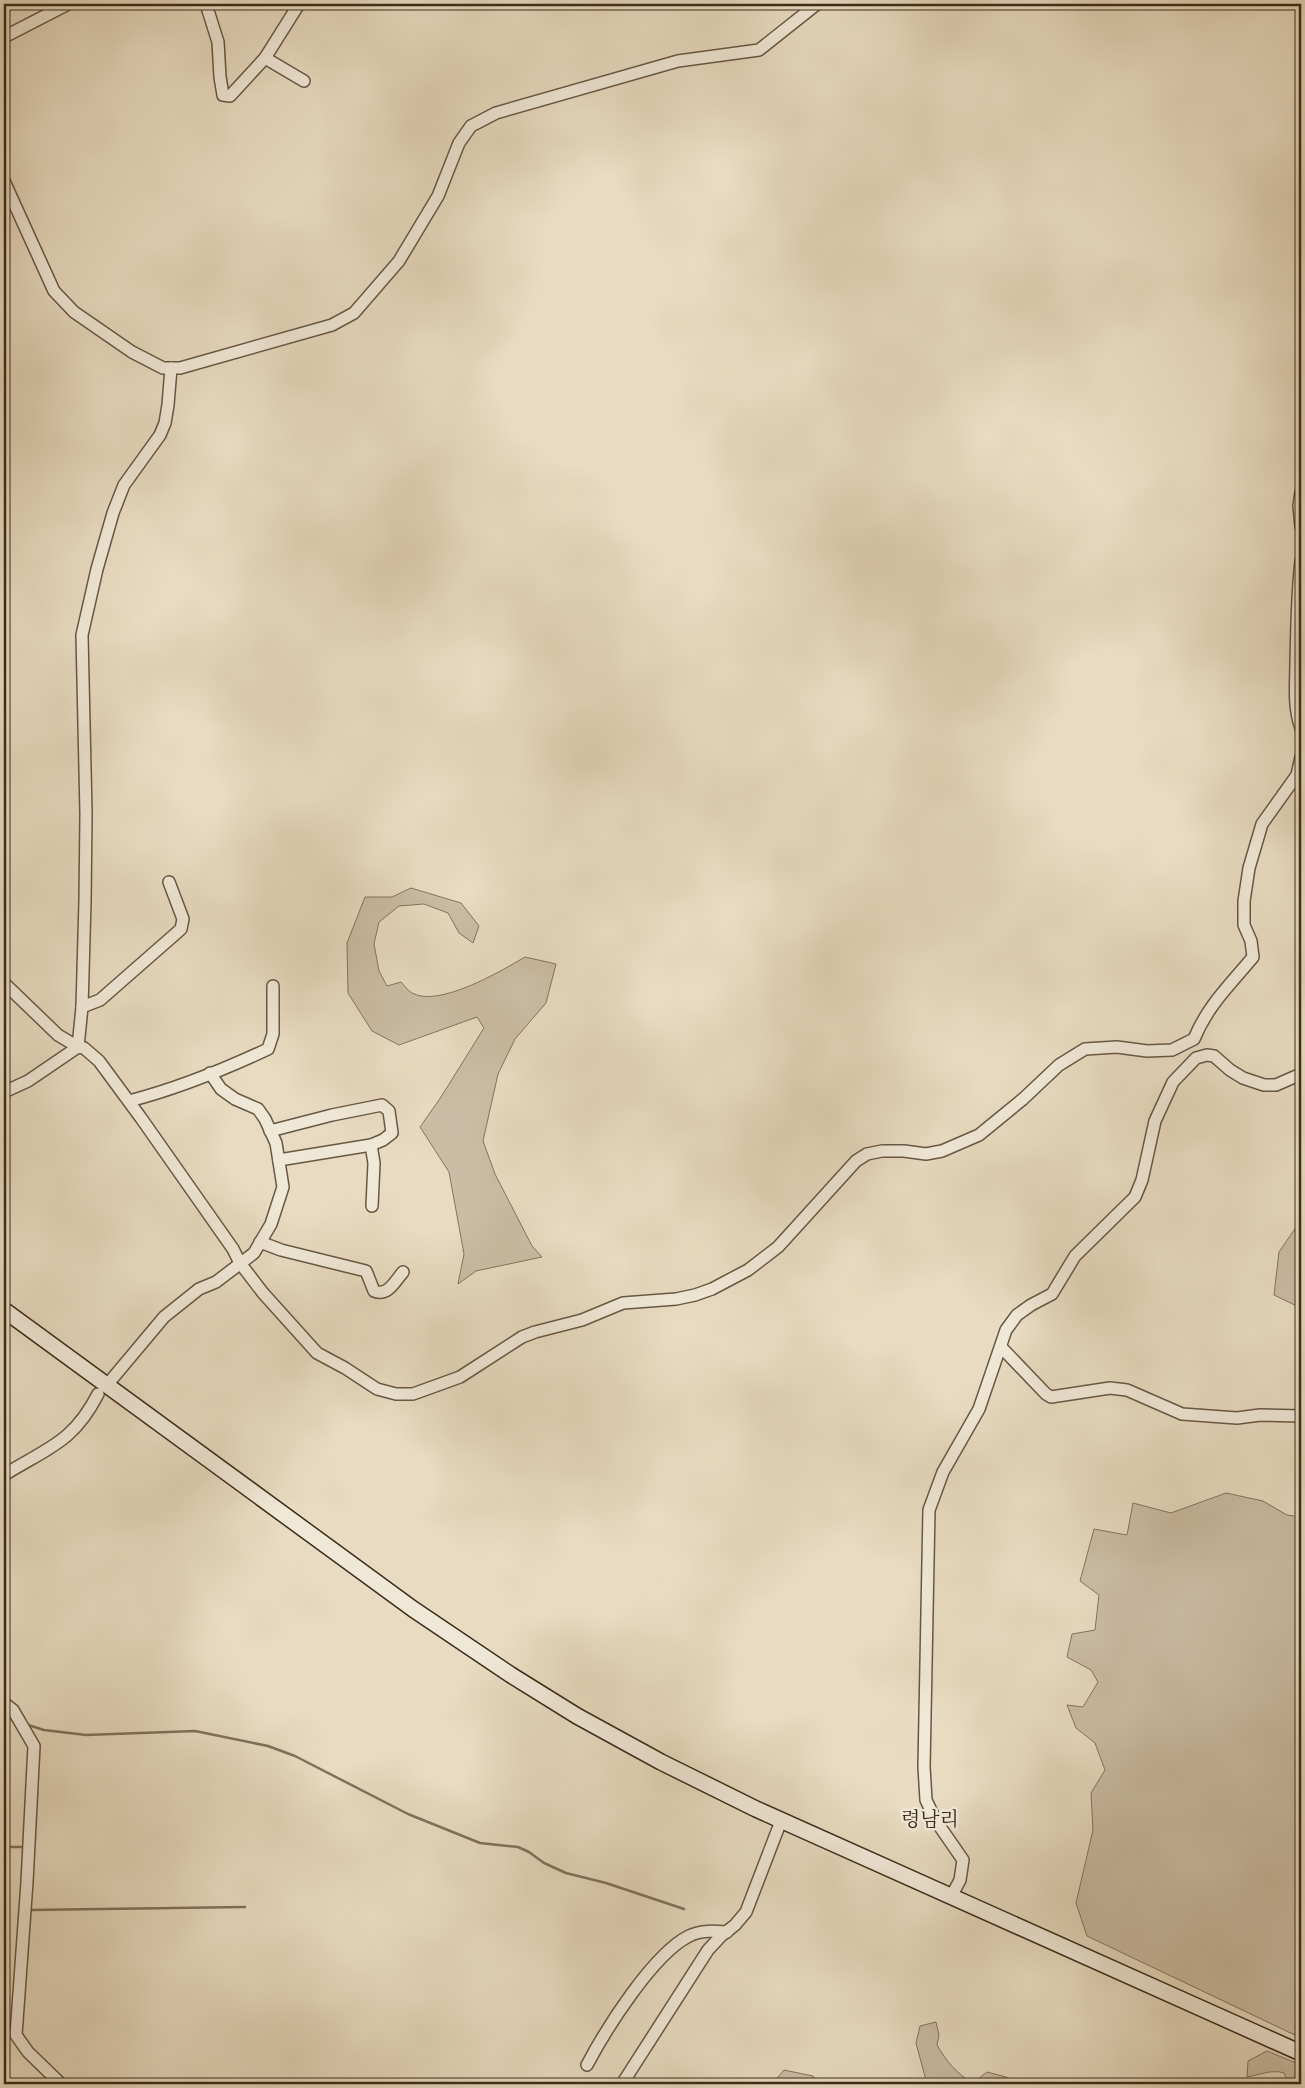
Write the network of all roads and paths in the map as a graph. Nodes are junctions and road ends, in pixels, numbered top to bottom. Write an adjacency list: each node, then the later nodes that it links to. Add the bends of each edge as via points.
1 (68, 4): 5 (street)
2 (206, 4): 6 (street, via 218,42 222,95 230,96)
3 (299, 4): 6 (street)
4 (817, 4): 9 (street, via 759,50 678,61 496,113 471,126 459,143 438,196 399,261 354,313 332,325 180,368)
5 (4, 37)
6 (266, 58): 7 (street)
7 (304, 81)
8 (4, 181): 9 (street, via 54,292 74,312 132,352 163,368)
9 (170, 368): 18 (street, via 165,423 124,485 97,569 82,635 86,814)
10 (1301, 492): 11 (street)
11 (1301, 527)
12 (1301, 561): 13 (street, via 1297,594 1296,689 1297,718)
13 (1301, 728)
14 (1301, 757): 29 (street, via 1296,775 1262,824 1249,868 1244,925 1251,940 1253,957 1220,994 1203,1018 1194,1039 1172,1050 1085,1049 1059,1065 979,1135 942,1151 926,1154 882,1151 867,1154 856,1161 778,1247 748,1270 712,1289 676,1299 622,1303 582,1320 522,1337 446,1384 413,1394 396,1394 377,1389 317,1353)
15 (169, 882): 18 (street, via 183,919 181,930 100,1000)
16 (4, 983): 19 (street, via 58,1035)
17 (274, 986): 20 (street, via 273,1034 268,1049)
18 (82, 1007): 19 (street)
19 (78, 1047): 22 (street, via 28,1081); 23 (street, via 99,1061)
20 (210, 1073): 23 (street); 24 (street, via 221,1089 258,1109)
21 (1301, 1074): 32 (street, via 1276,1085 1264,1084 1243,1078 1214,1056 1196,1058 1173,1082 1155,1120 1135,1198 1075,1256 1052,1294 1017,1315 1006,1330)
22 (4, 1092)
23 (129, 1101): 29 (street)
24 (270, 1131): 25 (street, via 382,1105 389,1111 392,1133); 26 (street)
25 (371, 1145): 26 (street); 27 (street, via 374,1163)
26 (279, 1160): 28 (street, via 283,1188 271,1224)
27 (372, 1206)
28 (260, 1242): 29 (street, via 254,1253); 30 (street, via 366,1271 374,1291 378,1293 389,1289)
29 (240, 1263): 33 (street, via 216,1282 199,1289 164,1317)
30 (403, 1272)
31 (4, 1310): 33 (main road)
32 (1001, 1348): 34 (street, via 1051,1397 1110,1388 1128,1390 1182,1414 1237,1418); 38 (street, via 979,1409 943,1472 929,1510 924,1767 926,1800 936,1821 963,1860 960,1880)
33 (103, 1390): 35 (street, via 72,1433); 37 (main road, via 512,1676 660,1762)
34 (1301, 1416)
35 (4, 1475)
36 (4, 1703): 43 (street, via 13,1710 34,1746 16,2035 28,2052)
37 (781, 1821): 38 (main road); 39 (street, via 746,1912)
38 (951, 1897): 40 (main road)
39 (727, 1932): 41 (street, via 708,1930 690,1935 670,1949 618,2014); 42 (street, via 708,1950)
40 (1301, 2052)
41 (587, 2065)
42 (624, 2081)
43 (61, 2084)

